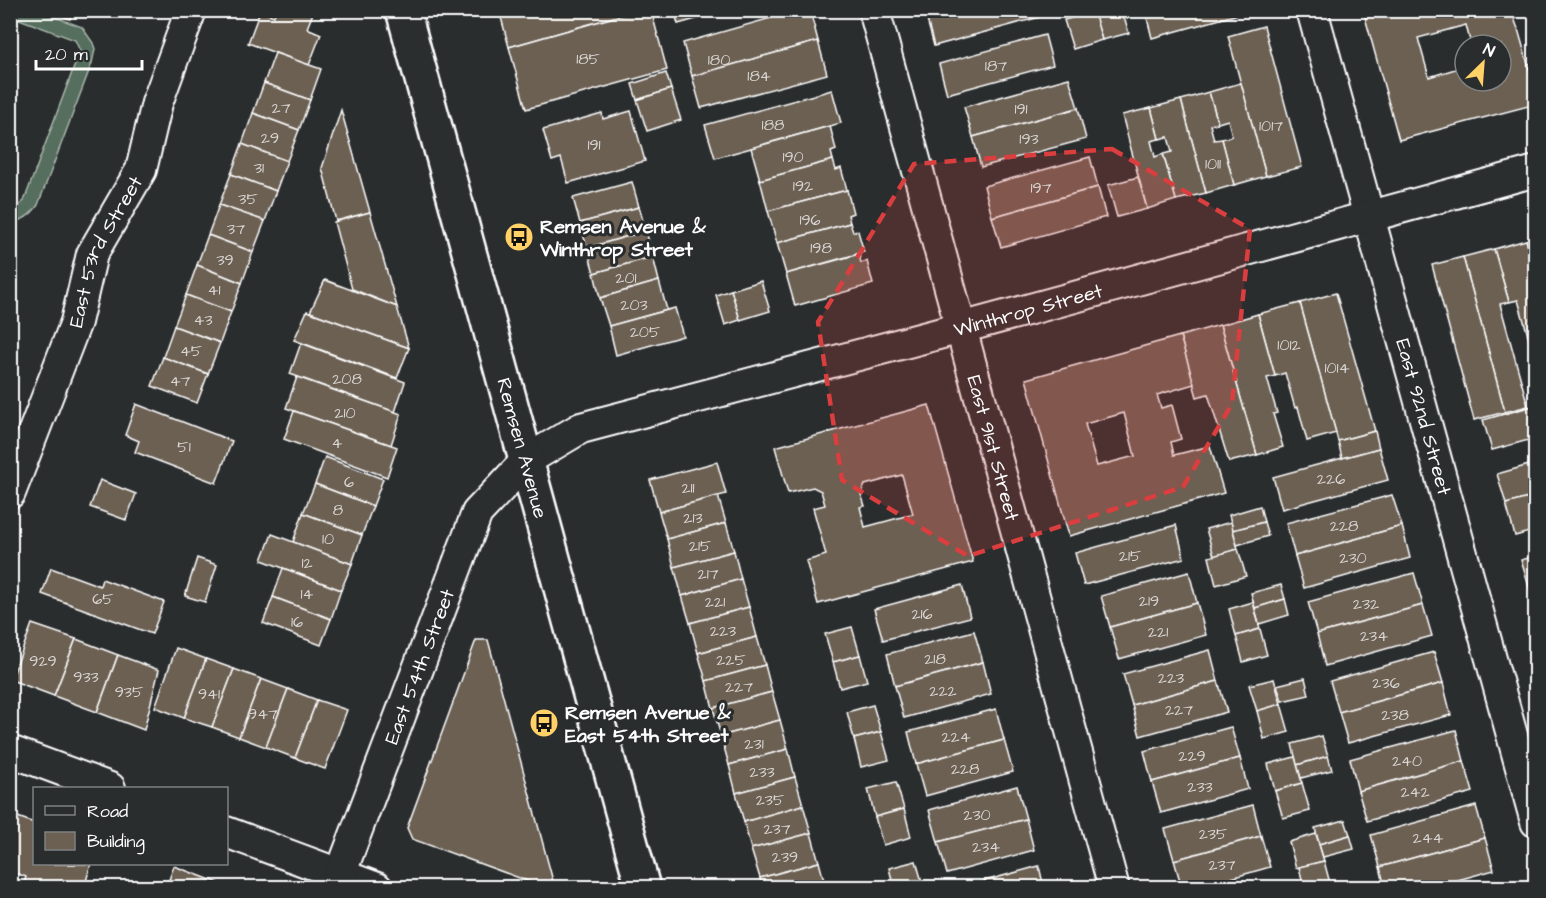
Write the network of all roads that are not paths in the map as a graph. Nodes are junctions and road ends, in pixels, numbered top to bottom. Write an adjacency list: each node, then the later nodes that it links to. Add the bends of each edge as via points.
1 (191, 10): 9 (street, East 53rd Street, via 157,103 141,170 92,254 76,322)
2 (403, 10): 8 (main road, Remsen Avenue)
3 (874, 10): 7 (street, East 91st Street)
4 (1312, 10): 6 (street, East 92nd Street)
5 (1536, 171): 6 (street, Winthrop Street)
6 (1368, 216): 7 (street, Winthrop Street); 12 (street, East 92nd Street)
7 (961, 328): 8 (street, Winthrop Street, via 581,428); 17 (street, East 91st Street)
8 (526, 460): 14 (street, East 54th Street, via 477,513); 16 (main road, Remsen Avenue)
9 (10, 493)
10 (10, 751): 11 (street)
11 (105, 787)
12 (1536, 822)
13 (228, 833): 14 (street)
14 (337, 881): 15 (street)
15 (377, 888)
16 (643, 888)
17 (1114, 888)

